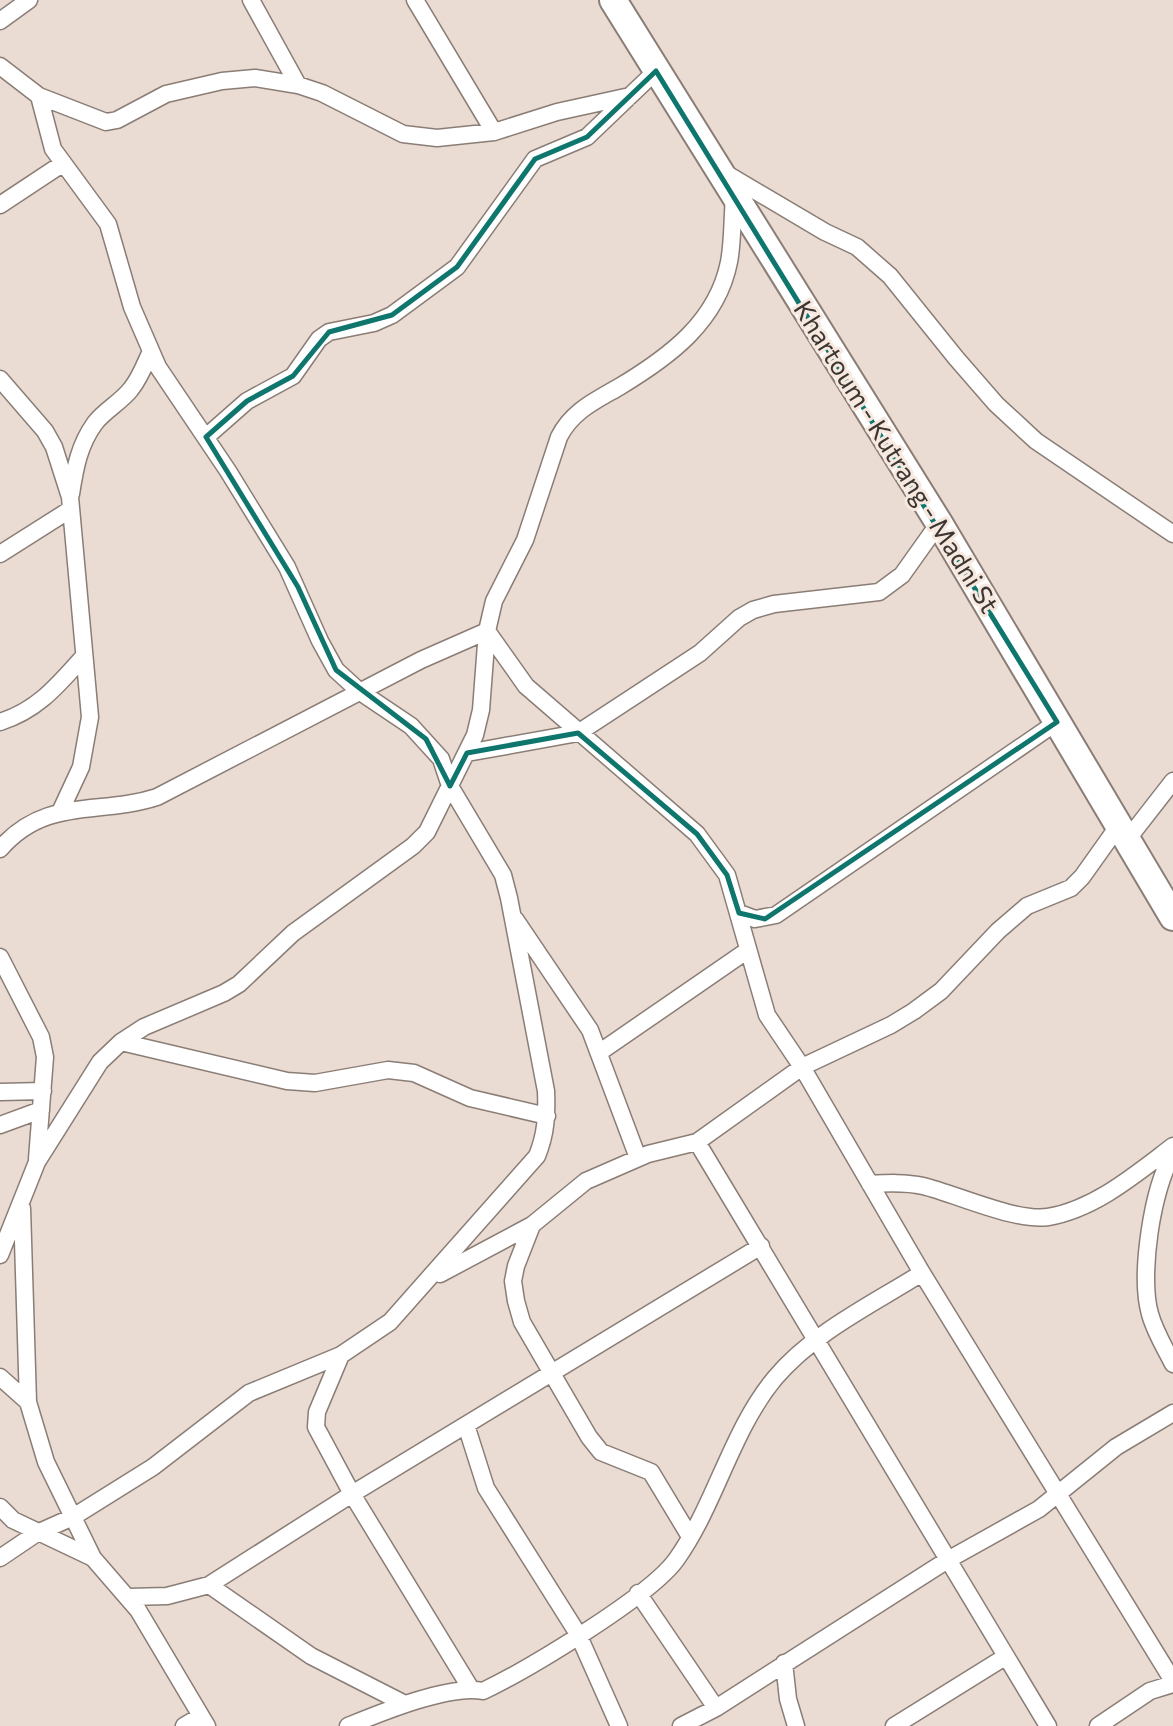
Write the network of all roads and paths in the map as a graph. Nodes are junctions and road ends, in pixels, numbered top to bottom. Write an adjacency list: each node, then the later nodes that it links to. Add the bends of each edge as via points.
1 (29, 0): 5 (street)
2 (251, 0): 8 (street)
3 (415, 0): 11 (street)
4 (614, 0): 7 (highway, Khartoum - Kutrang - Madni St)
5 (0, 21)
6 (0, 66): 9 (street)
7 (656, 71): 10 (street); 13 (highway, Khartoum - Kutrang - Madni St)
8 (298, 85): 9 (street, via 255,78 222,80 166,94 106,122); 11 (street, via 403,134 437,138)
9 (39, 96): 12 (street, via 53,149)
10 (629, 96): 11 (street); 18 (street, via 587,137 536,159 457,267 392,315 329,332 293,376 247,401)
11 (494, 132)
12 (62, 164): 15 (street); 16 (street, via 108,224 132,307)
13 (716, 167): 14 (highway, Khartoum - Kutrang - Madni St); 21 (street, via 857,247 890,276 980,386 1035,440)
14 (734, 195): 20 (highway, Khartoum - Kutrang - Madni St); 23 (street, via 729,262 714,304 678,346 651,368 566,422 521,551 494,601)
15 (0, 205)
16 (151, 351): 18 (street); 19 (street, via 130,391 97,421 85,439)
17 (1, 382): 19 (street, via 54,447)
18 (206, 437): 25 (street, via 298,587 337,670)
19 (71, 503): 22 (street); 24 (street)
20 (939, 523): 27 (highway, Khartoum - Kutrang - Madni St); 28 (street, via 891,586 879,592 753,610 699,653)
21 (1173, 534)
22 (0, 554)
23 (487, 631): 25 (street); 28 (street, via 526,686); 29 (street, via 481,710)
24 (84, 656): 26 (street, via 46,699); 32 (street, via 90,717 87,744)
25 (359, 691): 31 (street, via 426,739 442,760); 32 (street, via 157,797 132,805)
26 (0, 722)
27 (1057, 722): 33 (highway, Khartoum - Kutrang - Madni St); 35 (street, via 776,915 755,919)
28 (578, 733): 29 (street); 35 (street, via 697,834 727,875)
29 (467, 752): 31 (street)
30 (1173, 781): 33 (street)
31 (450, 786): 36 (street, via 503,875); 40 (street, via 427,832 413,846 293,933 239,984)
32 (61, 810): 34 (street, via 20,832)
33 (1123, 833): 37 (highway, Khartoum - Kutrang - Madni St); 42 (street, via 1071,888 1027,906 998,931 941,991 891,1025)
34 (0, 849)
35 (739, 912): 38 (street)
36 (512, 914): 41 (street, via 575,1004); 46 (street)
37 (1173, 917)
38 (748, 950): 41 (street); 42 (street, via 766,1015)
39 (0, 957): 44 (street, via 41,1037)
40 (121, 1042): 46 (street, via 287,1081 315,1083 388,1070 414,1073 470,1098); 52 (street, via 100,1062)
41 (600, 1052): 51 (street)
42 (802, 1067): 48 (street); 53 (street)
43 (0, 1091): 44 (street)
44 (43, 1091): 45 (street)
45 (41, 1110): 47 (street); 52 (street)
46 (547, 1116): 59 (street, via 537,1156)
47 (0, 1125)
48 (697, 1142): 51 (street); 56 (street)
49 (1173, 1146): 53 (street, via 1106,1193 1048,1217 1028,1217 921,1185)
50 (1173, 1154): 62 (street, via 1160,1188 1145,1287 1150,1315)
51 (638, 1158): 55 (street, via 586,1181)
52 (37, 1162): 54 (street)
53 (870, 1184): 58 (street)
54 (22, 1202): 57 (street); 65 (street)
55 (532, 1225): 59 (street); 63 (street, via 516,1266 514,1291 522,1322)
56 (761, 1247): 60 (street); 63 (street)
57 (0, 1255)
58 (922, 1273): 60 (street); 68 (street)
59 (431, 1279): 61 (street, via 390,1322)
60 (817, 1338): 73 (street, via 774,1380 753,1411); 76 (street)
61 (341, 1355): 69 (street, via 317,1412 316,1427); 71 (street, via 249,1394 153,1467)
62 (1173, 1364)
63 (552, 1373): 67 (street); 73 (street, via 601,1452 651,1472)
64 (0, 1377): 65 (street)
65 (28, 1402): 71 (street, via 46,1462)
66 (1173, 1413): 68 (street, via 1116,1447)
67 (466, 1425): 69 (street); 80 (street, via 486,1488)
68 (1059, 1493): 76 (street); 83 (street)
69 (352, 1494): 77 (street); 84 (street)
70 (0, 1507): 72 (street, via 13,1521)
71 (73, 1517): 72 (street); 75 (street)
72 (37, 1533): 74 (street); 75 (street)
73 (689, 1535): 78 (street, via 676,1560)
74 (0, 1558)
75 (93, 1558): 79 (street)
76 (946, 1561): 81 (street); 82 (street)
77 (209, 1585): 79 (street, via 167,1596); 85 (street, via 311,1656)
78 (638, 1594): 80 (street); 86 (street)
79 (129, 1597): 87 (street)
80 (578, 1634): 84 (street, via 493,1686 483,1691); 90 (street)
81 (1005, 1657): 93 (street); 94 (street)
82 (784, 1663): 86 (street); 92 (street)
83 (1173, 1683): 95 (street, via 1150,1691)
84 (471, 1689): 85 (street)
85 (405, 1704): 89 (street)
86 (716, 1708): 91 (street)
87 (204, 1721): 88 (street)
88 (184, 1726)
89 (348, 1726)
90 (619, 1726)
91 (681, 1726)
92 (796, 1726)
93 (894, 1726)
94 (1048, 1726)
95 (1098, 1726)

